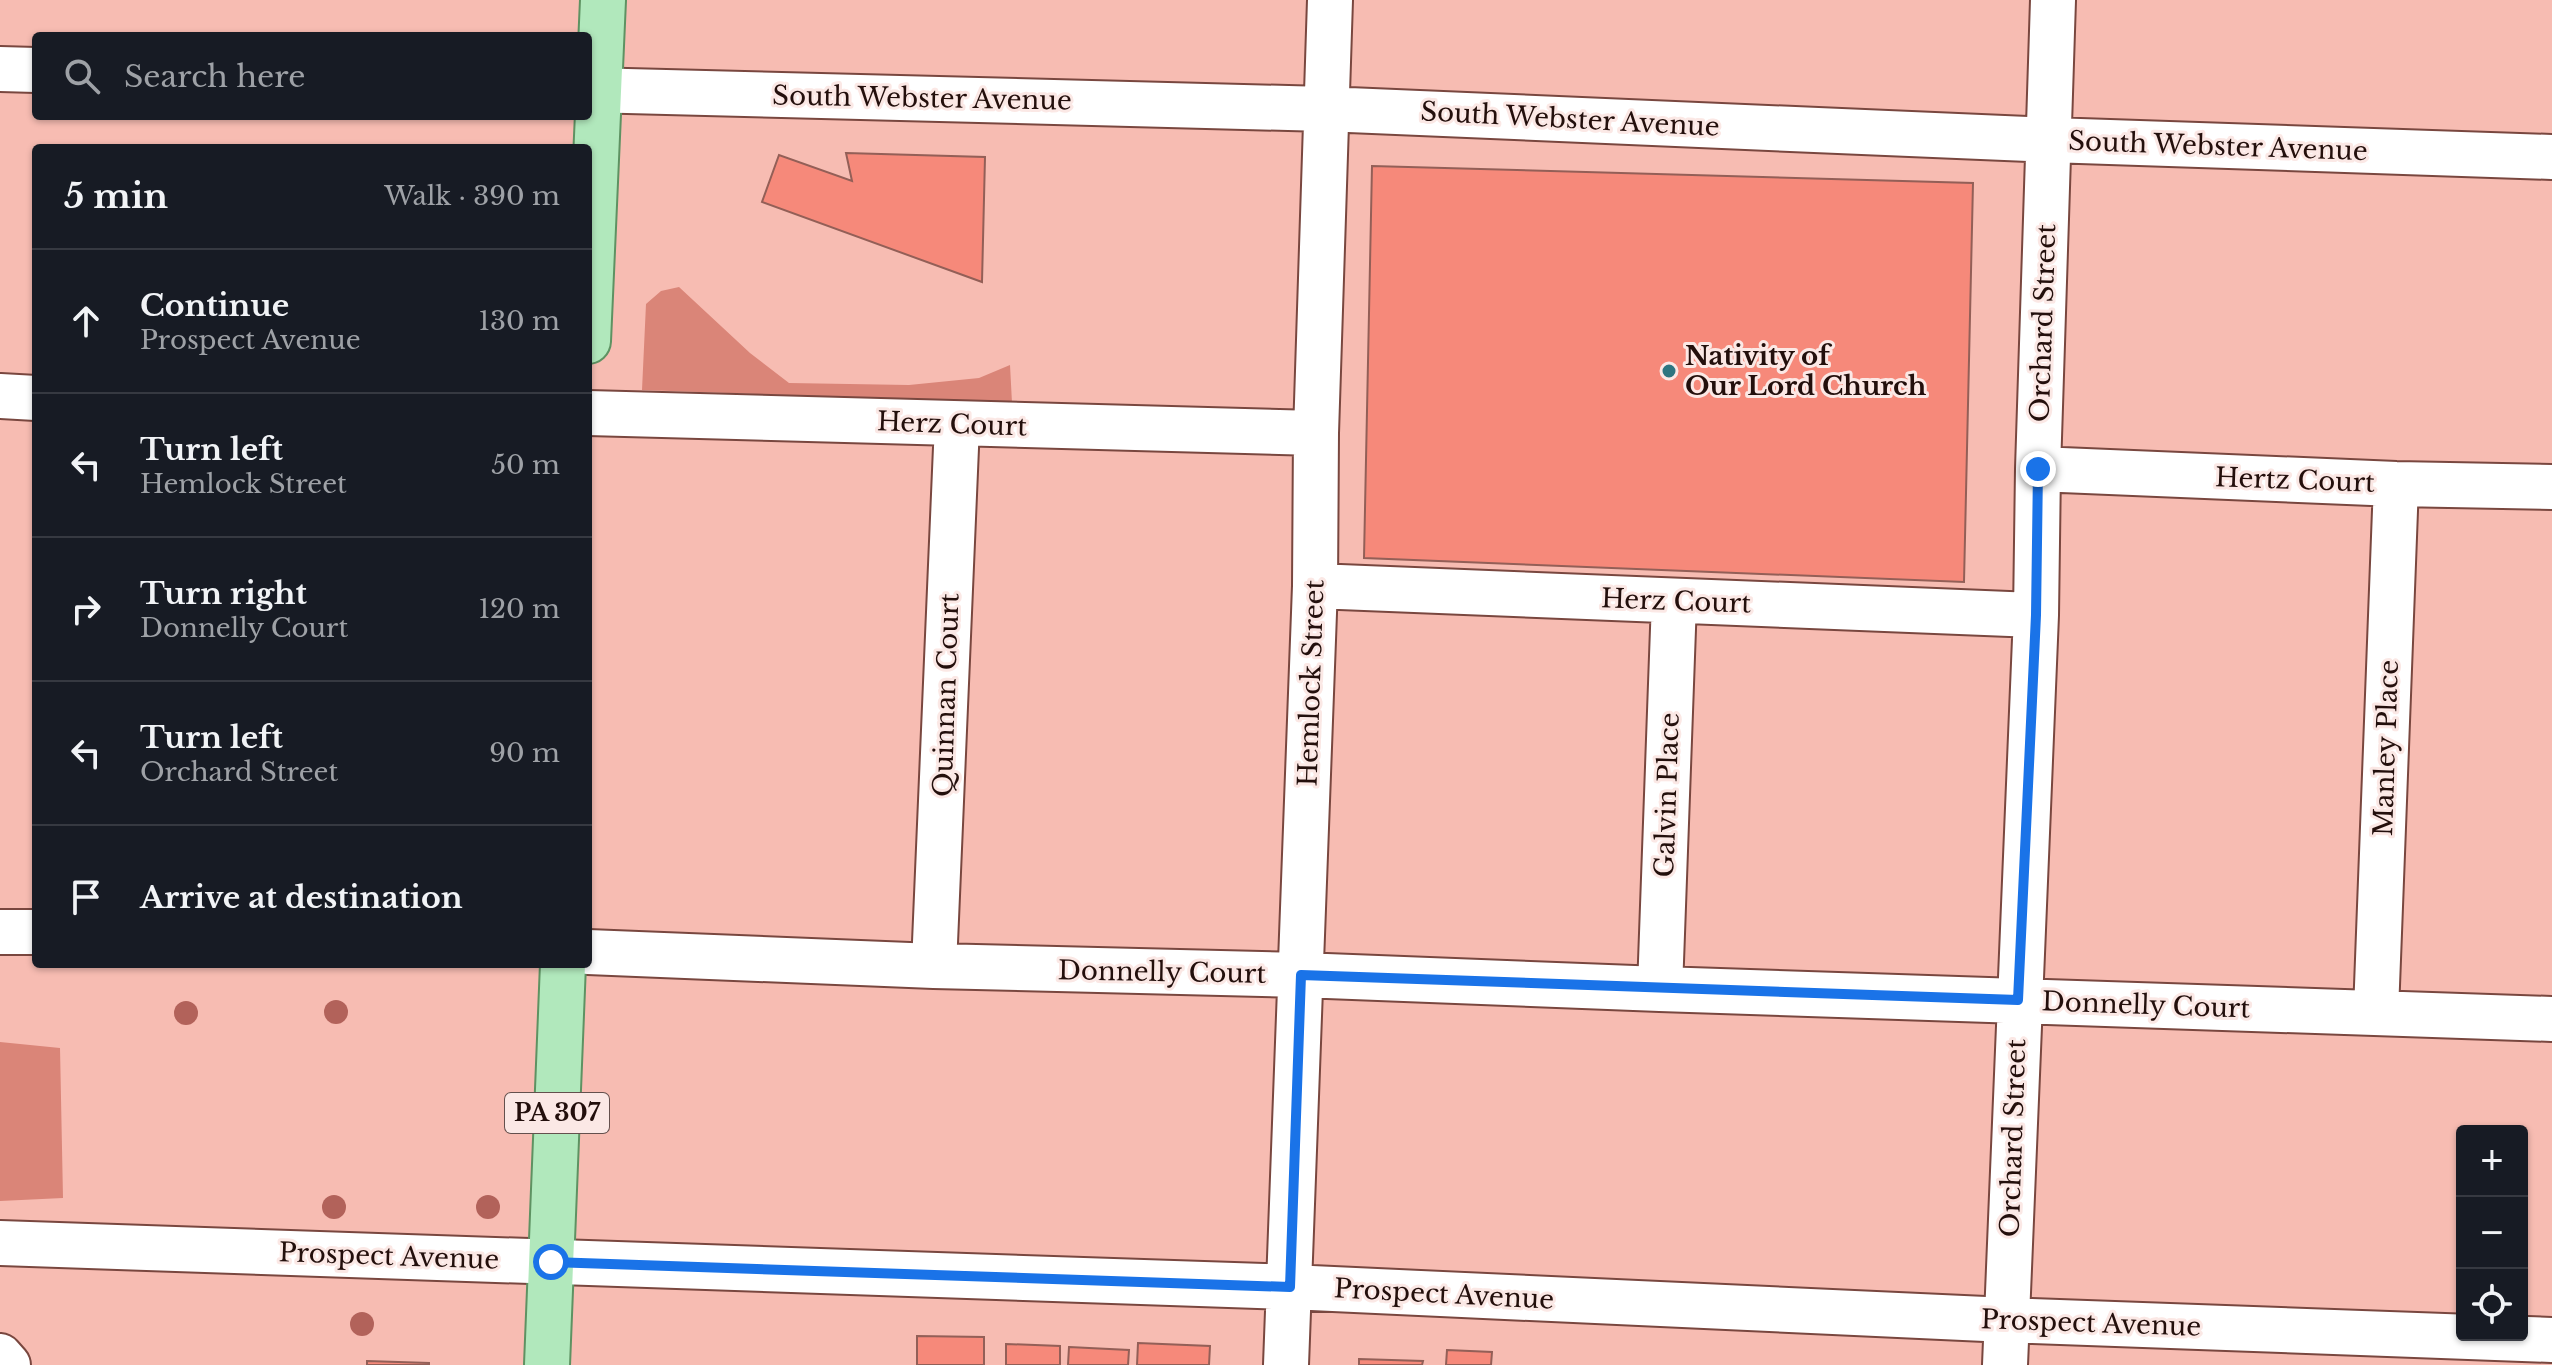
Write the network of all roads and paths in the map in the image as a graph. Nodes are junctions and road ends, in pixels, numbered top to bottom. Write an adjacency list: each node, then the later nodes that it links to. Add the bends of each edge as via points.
1 (603, 0): 6 (main road)
2 (1330, 0): 7 (street, Hemlock Street)
3 (2053, 0): 8 (street, Orchard Street)
4 (0, 69): 5 (street)
5 (32, 70)
6 (594, 90): 7 (street, South Webster Avenue); 10 (main road)
7 (1325, 109): 8 (street, South Webster Avenue); 15 (street, Hemlock Street)
8 (2050, 140): 9 (street, South Webster Avenue); 16 (street, Orchard Street)
9 (2552, 157)
10 (592, 174)
11 (0, 396): 12 (street)
12 (32, 398)
13 (592, 413): 14 (street, Herz Court)
14 (957, 424): 15 (street, Herz Court); 25 (street, Quinnan Court)
15 (1316, 433): 19 (street, Hemlock Street)
16 (2038, 469): 17 (street, Hertz Court); 21 (street, Orchard Street)
17 (2396, 484): 18 (street, Hertz Court); 30 (street, Manley Place)
18 (2552, 487)
19 (1315, 586): 20 (street, Herz Court); 27 (street, Hemlock Street)
20 (1674, 601): 21 (street, Herz Court); 28 (street, Galvin Place)
21 (2036, 615): 29 (street, Orchard Street)
22 (0, 932): 23 (street)
23 (32, 932)
24 (592, 952): 25 (street, Donnelly Court)
25 (934, 966): 27 (street, Donnelly Court)
26 (563, 968): 33 (main road, PA 307)
27 (1301, 975): 28 (street, Donnelly Court); 34 (street, Hemlock Street)
28 (1660, 989): 29 (street, Donnelly Court)
29 (2018, 1000): 30 (street, Donnelly Court); 35 (street, Orchard Street)
30 (2376, 1012): 31 (street, Donnelly Court)
31 (2552, 1019)
32 (0, 1243): 33 (street, Prospect Avenue)
33 (551, 1262): 34 (street, Prospect Avenue); 39 (main road, PA 307)
34 (1290, 1287): 35 (street, Prospect Avenue); 40 (street, Hemlock Street)
35 (2007, 1320): 36 (street, Prospect Avenue); 41 (street, Orchard Street)
36 (2552, 1340)
37 (0, 1356): 38 (street)
38 (8, 1365)
39 (547, 1365)
40 (1286, 1365)
41 (2005, 1365)

